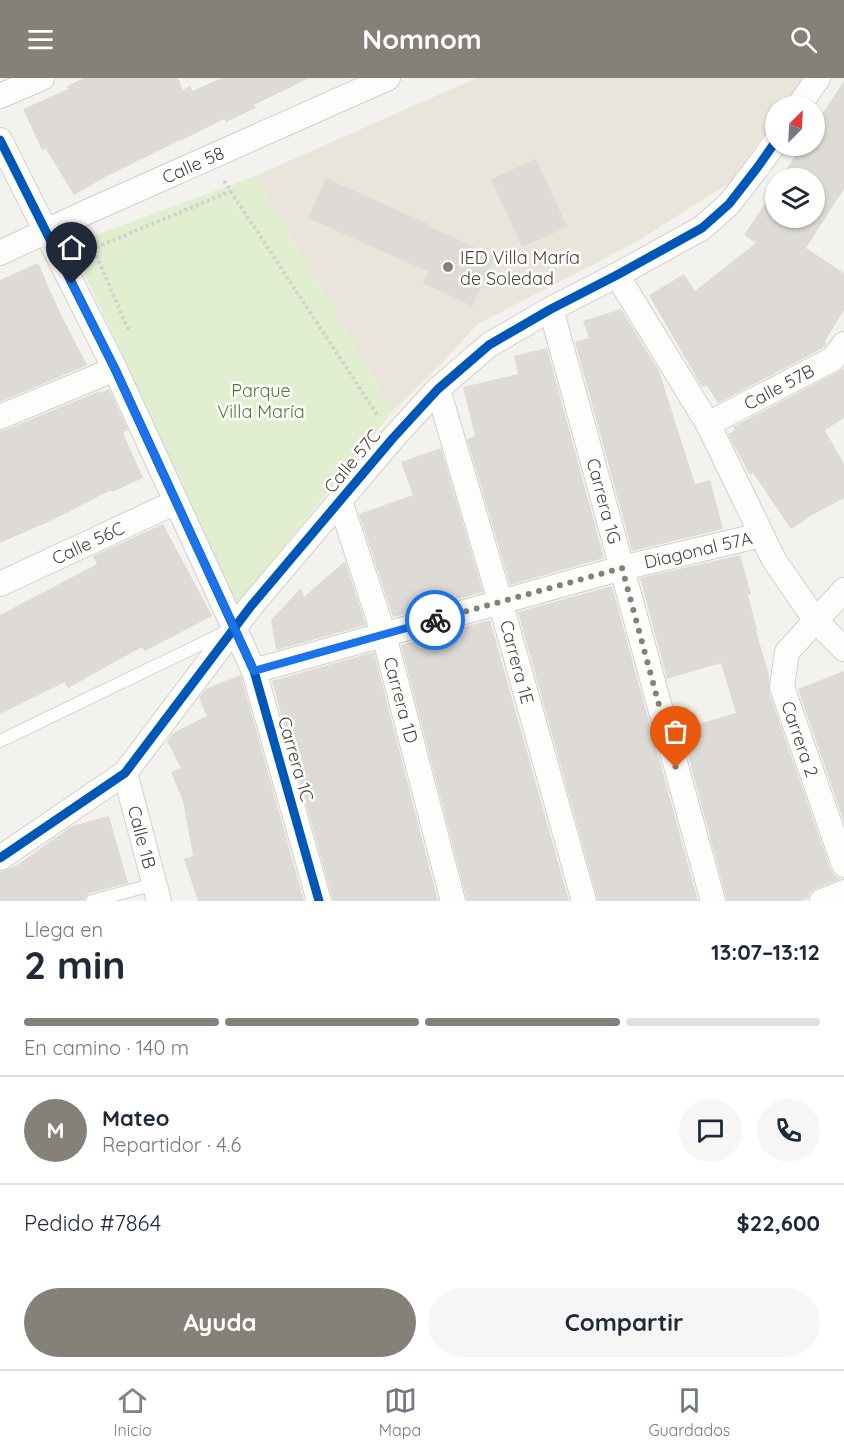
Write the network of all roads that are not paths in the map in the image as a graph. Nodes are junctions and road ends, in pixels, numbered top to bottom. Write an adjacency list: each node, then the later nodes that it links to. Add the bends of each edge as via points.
1 (42, 78): 4 (street)
2 (387, 78): 8 (street, Calle 58)
3 (819, 78): 5 (street)
4 (0, 96)
5 (806, 96)
6 (0, 140): 8 (street)
7 (765, 156): 10 (street, Calle 57C, via 729,204 702,228)
8 (46, 231): 9 (street, Calle 58); 13 (street)
9 (0, 253)
10 (617, 275): 11 (street, Calle 57C); 16 (street)
11 (551, 309): 14 (street, Calle 57C, via 489,345); 20 (street, Carrera 1G)
12 (844, 344): 16 (street, Calle 57B, via 833,359)
13 (115, 369): 15 (street); 18 (street)
14 (438, 389): 17 (street, Calle 57C); 23 (street, Carrera 1E)
15 (0, 417)
16 (708, 424): 19 (street)
17 (340, 501): 25 (street, Calle 57C); 26 (street, Carrera 1D)
18 (176, 502): 21 (street, Calle 56C); 25 (street)
19 (761, 535): 20 (street, Diagonal 57A); 24 (street, via 774,561)
20 (622, 568): 23 (street, Diagonal 57A); 39 (street, Carrera 1G)
21 (0, 584)
22 (844, 590): 24 (street, Carrera 2)
23 (500, 601): 26 (street, Diagonal 57A); 38 (street, Carrera 1E)
24 (816, 621): 27 (street); 32 (street, Carrera 2, via 787,652 782,687)
25 (234, 628): 28 (street, Carrera 1C); 29 (lane); 30 (street, Calle 57C)
26 (384, 635): 28 (street, Diagonal 57A); 37 (street, Carrera 1D)
27 (844, 649)
28 (254, 671): 36 (street, Carrera 1C)
29 (0, 741)
30 (125, 773): 31 (street, Calle 57C); 34 (street, Calle 1B)
31 (0, 858)
32 (844, 865)
33 (844, 892): 40 (street)
34 (157, 893): 35 (lane)
35 (92, 901)
36 (319, 901)
37 (453, 901)
38 (584, 901)
39 (713, 901)
40 (822, 901)

